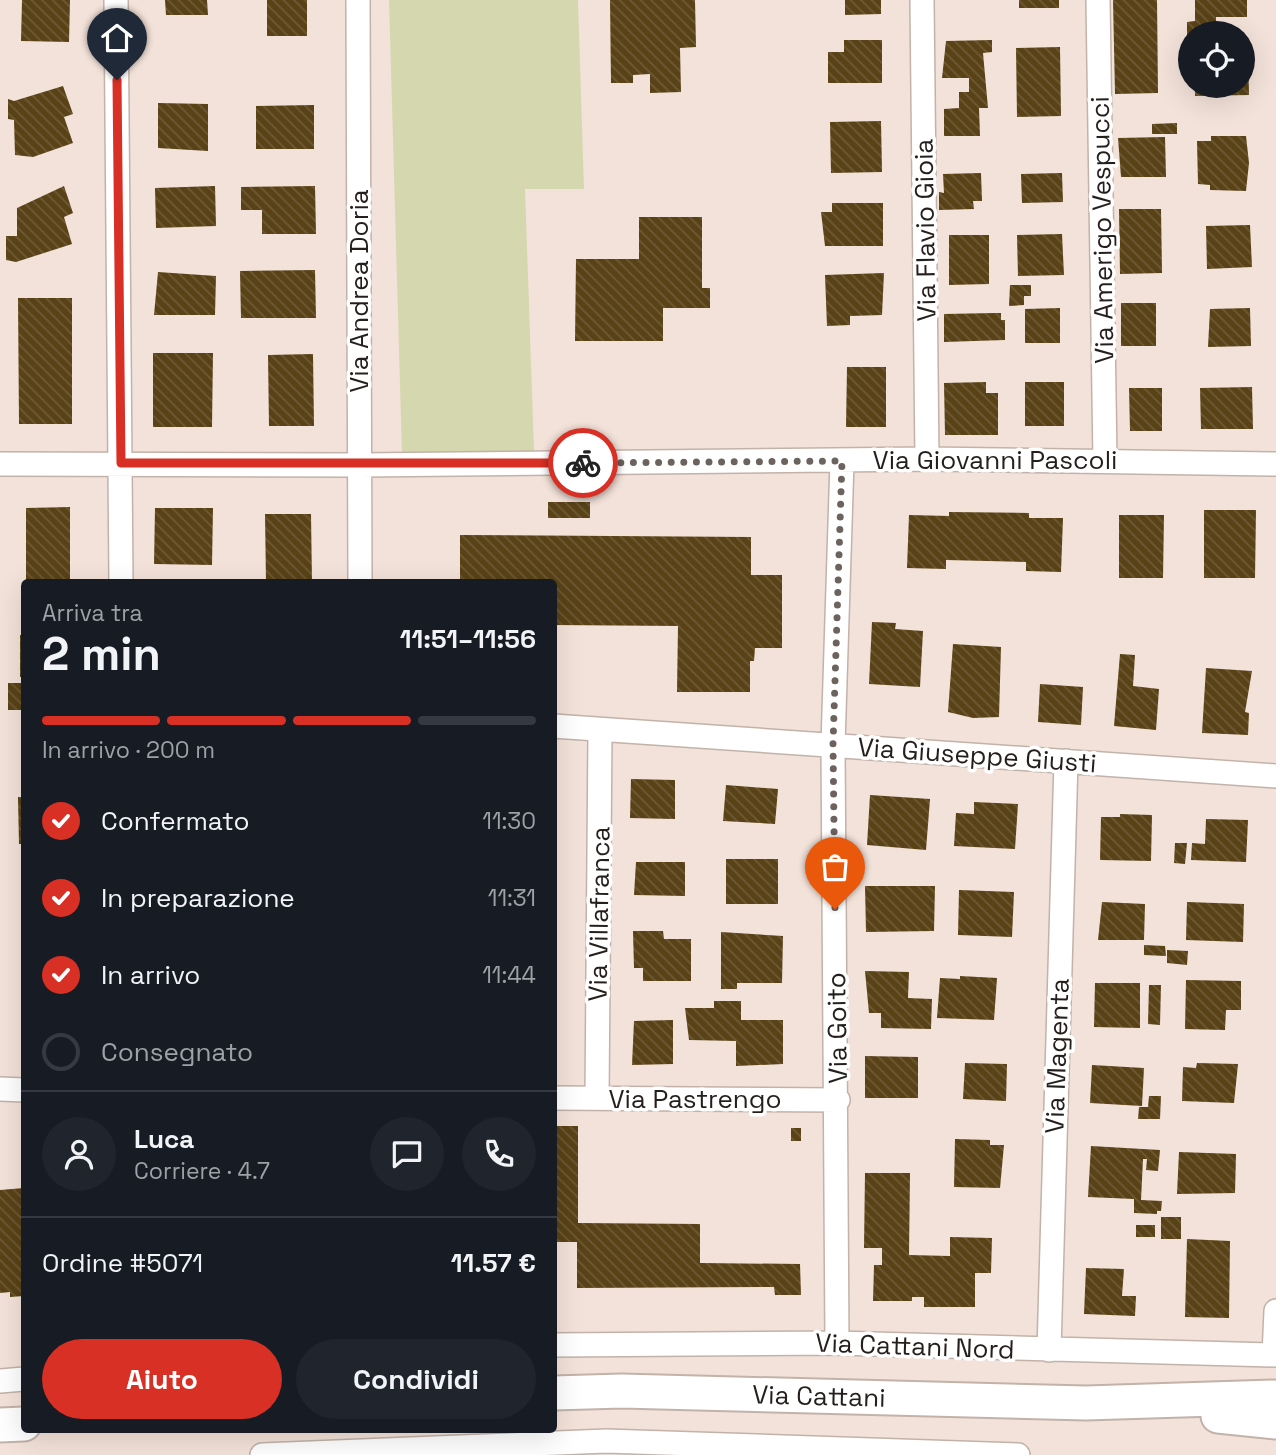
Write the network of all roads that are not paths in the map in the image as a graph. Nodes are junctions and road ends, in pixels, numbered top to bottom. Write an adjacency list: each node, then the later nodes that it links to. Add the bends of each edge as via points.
1 (116, 0): 8 (street)
2 (358, 0): 11 (street, Via Andrea Doria)
3 (922, 0): 5 (street, Via Flavio Gioia)
4 (1098, 0): 6 (street, Via Amerigo Vespucci)
5 (927, 459): 6 (street, Via Giovanni Pascoli); 7 (street, Via Giovanni Pascoli)
6 (1105, 460): 10 (street, Via Giovanni Pascoli)
7 (842, 461): 11 (street, Via Giovanni Pascoli); 16 (street, Via Goito)
8 (121, 463): 9 (street, Via Giovanni Pascoli); 11 (street, Via Giovanni Pascoli); 12 (street)
9 (0, 464)
10 (1276, 464)
11 (360, 465): 13 (street, Via Andrea Doria)
12 (121, 579)
13 (360, 579)
14 (557, 726): 15 (street, Via Giuseppe Giusti)
15 (600, 730): 16 (street, Via Giuseppe Giusti); 22 (street, Via Villafranca)
16 (833, 744): 17 (street, Via Giuseppe Giusti); 23 (street, Via Goito)
17 (1066, 761): 18 (street, Via Giuseppe Giusti); 27 (street, Via Magenta)
18 (1276, 776)
19 (0, 1089): 20 (street)
20 (21, 1090)
21 (557, 1098): 22 (street, Via Pastrengo)
22 (597, 1098): 23 (street, Via Pastrengo)
23 (838, 1100): 25 (street, Via Goito)
24 (1276, 1311): 28 (street)
25 (837, 1343): 26 (street, Via Cattani Nord); 27 (street, Via Cattani Nord)
26 (557, 1345)
27 (1049, 1350): 28 (street, Via Cattani Nord)
28 (1275, 1355)
29 (21, 1379): 30 (street)
30 (0, 1381)
31 (557, 1393): 33 (main road, Via Cattani)
32 (1276, 1397): 33 (main road, Via Cattani)
33 (1086, 1403): 34 (main road, Via Cattani)
34 (1276, 1422)
35 (21, 1423): 36 (main road)
36 (0, 1425)
37 (606, 1448): 38 (street); 39 (street)
38 (262, 1455)
39 (1018, 1455)

